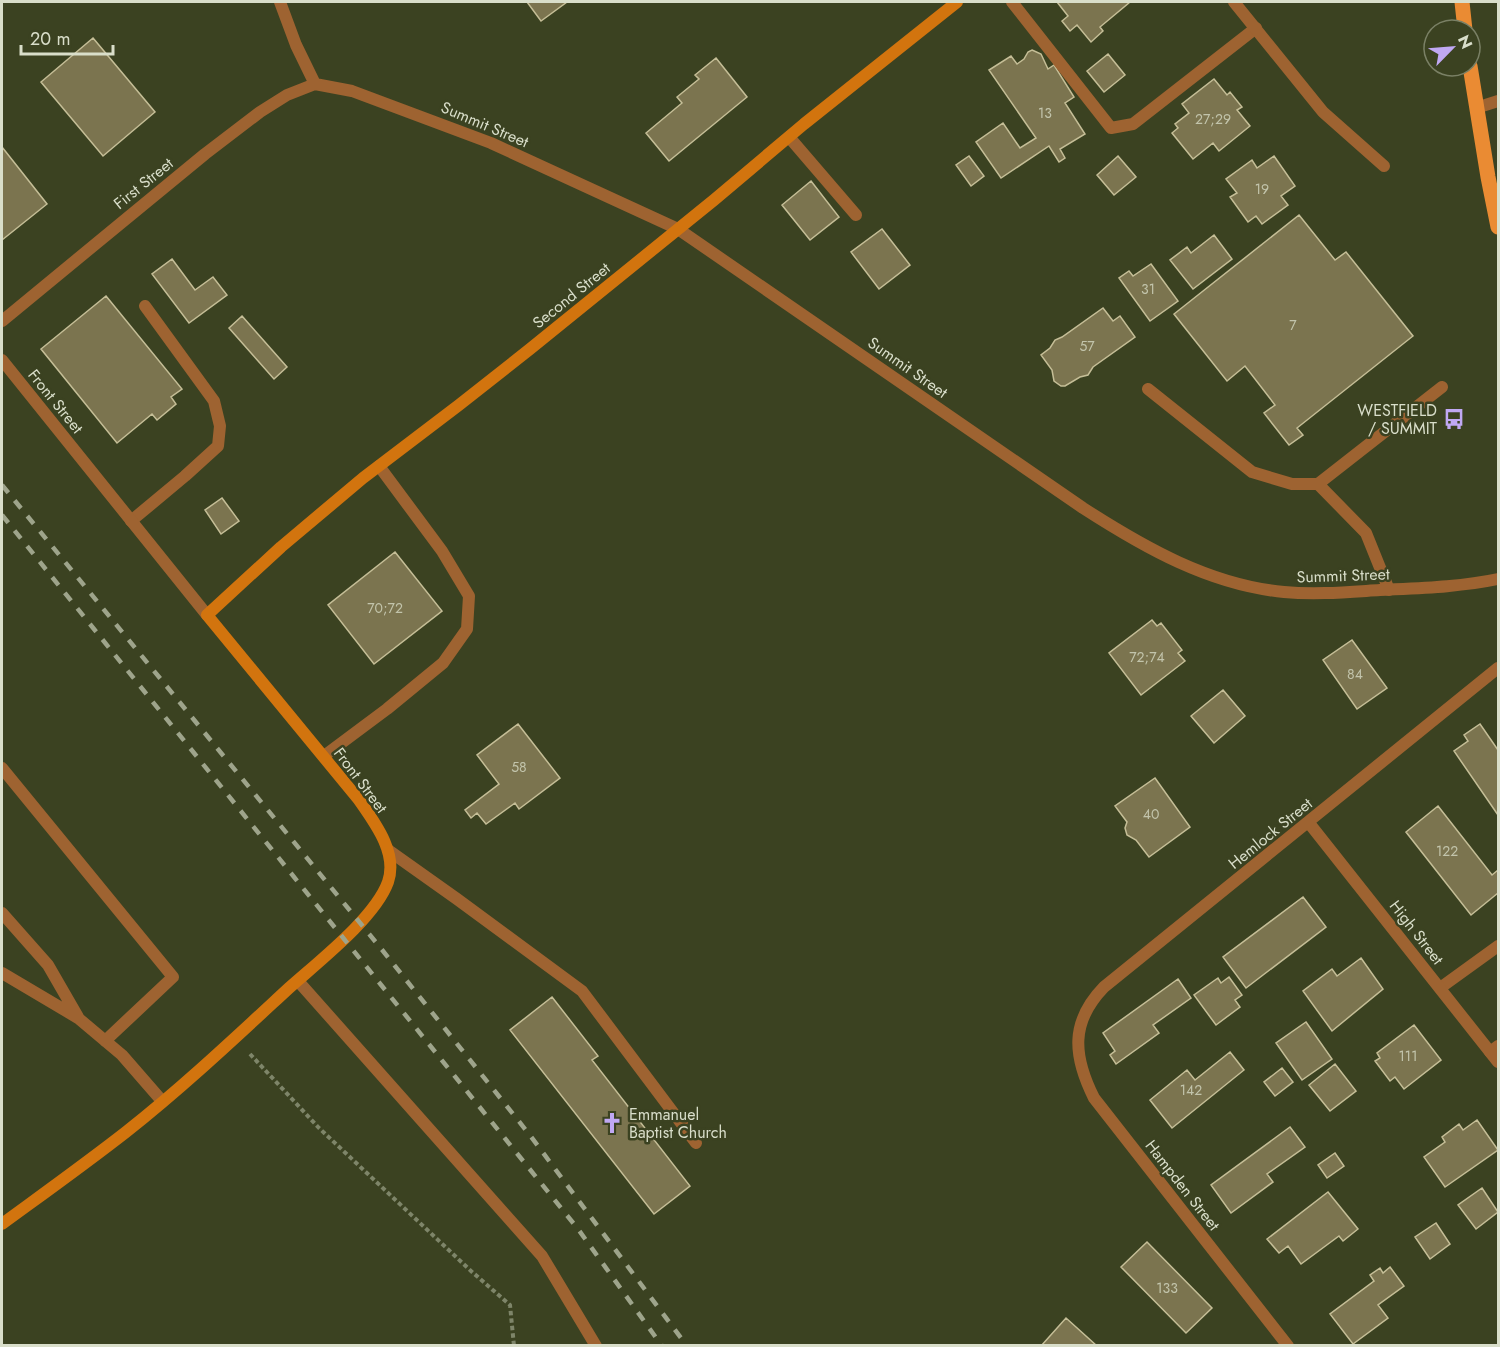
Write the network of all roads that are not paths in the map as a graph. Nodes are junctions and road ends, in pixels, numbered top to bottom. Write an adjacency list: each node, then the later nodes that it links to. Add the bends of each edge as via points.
1 (280, 2): 9 (street)
2 (957, 2): 12 (main road, Second Street)
3 (1012, 2): 7 (street, via 1112,128 1133,124)
4 (1234, 2): 7 (street)
5 (1462, 2): 6 (main road)
6 (1464, 18)
7 (1256, 28): 13 (street, via 1323,112)
8 (1472, 78): 11 (main road)
9 (315, 84): 16 (street, Summit Street, via 352,91 492,143); 18 (street, First Street, via 260,112)
10 (1498, 101): 11 (street)
11 (1476, 108): 15 (main road)
12 (789, 137): 14 (street); 16 (main road, Second Street)
13 (1384, 166)
14 (856, 215)
15 (1498, 227)
16 (678, 229): 22 (main road, Second Street); 26 (street, Summit Street, via 1083,508 1165,556 1215,578 1256,589 1315,594)
17 (145, 306): 24 (street, via 214,401 220,426 218,446)
18 (2, 321)
19 (2, 360): 24 (street, Front Street)
20 (1442, 387): 23 (street)
21 (1149, 389): 23 (street, via 1252,472 1292,484)
22 (379, 466): 27 (main road, Second Street); 29 (street, via 442,551 469,596 467,629 443,663)
23 (1318, 484): 26 (street, via 1366,533)
24 (130, 521): 27 (street, Front Street)
25 (1498, 579): 26 (street, Summit Street)
26 (1389, 590)
27 (207, 615): 29 (main road, Front Street)
28 (1498, 668): 31 (street, Hemlock Street)
29 (324, 756): 32 (main road, Front Street, via 372,819)
30 (2, 768): 40 (street, via 173,977)
31 (1309, 823): 37 (street, High Street); 39 (street, Hemlock Street, via 1104,987 1091,1002)
32 (388, 850): 36 (main road, Front Street, via 392,866 381,896 344,939); 43 (street, via 582,991)
33 (2, 913): 38 (street, via 48,965)
34 (1498, 946): 37 (street)
35 (2, 973): 38 (street)
36 (298, 981): 42 (main road, Front Street); 45 (street, via 543,1256)
37 (1440, 988): 41 (street, High Street)
38 (78, 1018): 40 (street)
39 (1078, 1035): 46 (street, Hampden Street, via 1083,1073 1094,1098)
40 (105, 1041): 42 (street)
41 (1496, 1053)
42 (162, 1101): 44 (main road, Front Street)
43 (696, 1143)
44 (4, 1222)
45 (596, 1346)
46 (1288, 1346)

